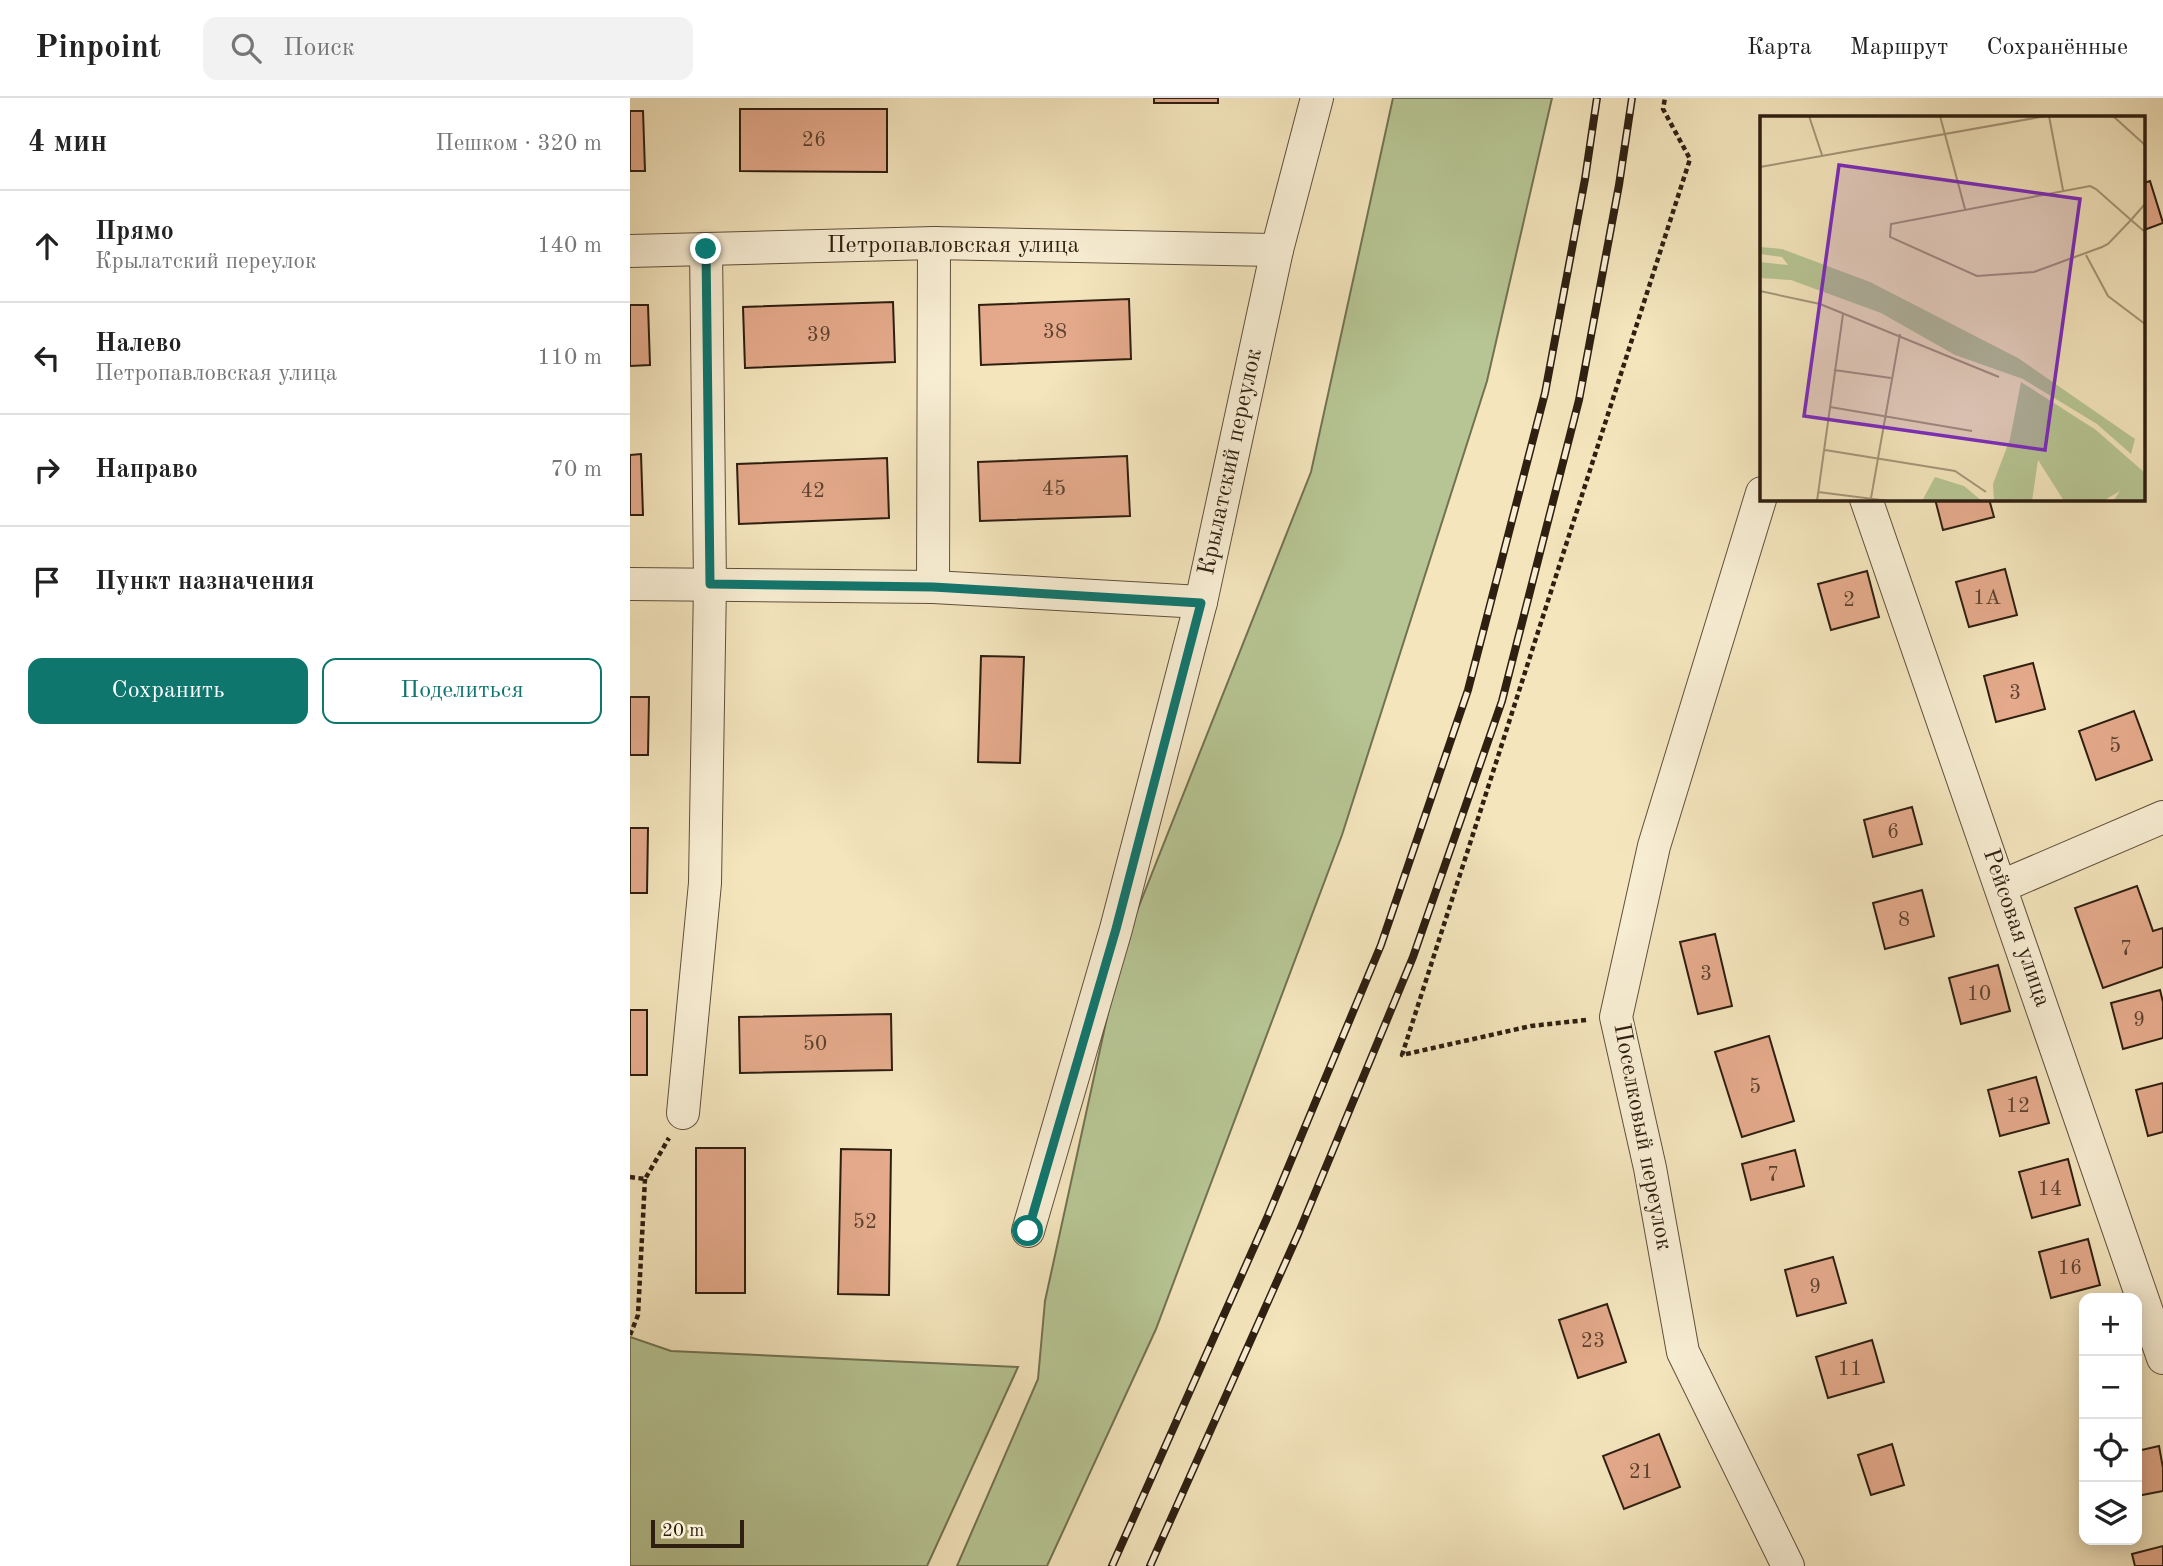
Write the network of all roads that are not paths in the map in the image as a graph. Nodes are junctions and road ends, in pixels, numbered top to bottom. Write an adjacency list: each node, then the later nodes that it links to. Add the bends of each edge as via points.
1 (1317, 98): 4 (street, Крылатский переулок)
2 (934, 243): 3 (street, Петропавловская улица); 4 (street, Петропавловская улица); 10 (street)
3 (706, 249): 5 (street, Петропавловская улица); 9 (street)
4 (1277, 250): 11 (street, Крылатский переулок)
5 (630, 251)
6 (1760, 500): 17 (street, Поселковый переулок, via 1654,846 1616,1017 1650,1168 1683,1352)
7 (1866, 500): 13 (street, Рейсовая улица)
8 (630, 584): 9 (street)
9 (710, 584): 10 (street); 14 (street, via 705,883)
10 (933, 587): 11 (street)
11 (1201, 603): 15 (street, Крылатский переулок, via 1116,929)
12 (2163, 817): 13 (street)
13 (2002, 886): 16 (street, Рейсовая улица)
14 (683, 1113)
15 (1028, 1231)
16 (2163, 1358)
17 (1788, 1566)

